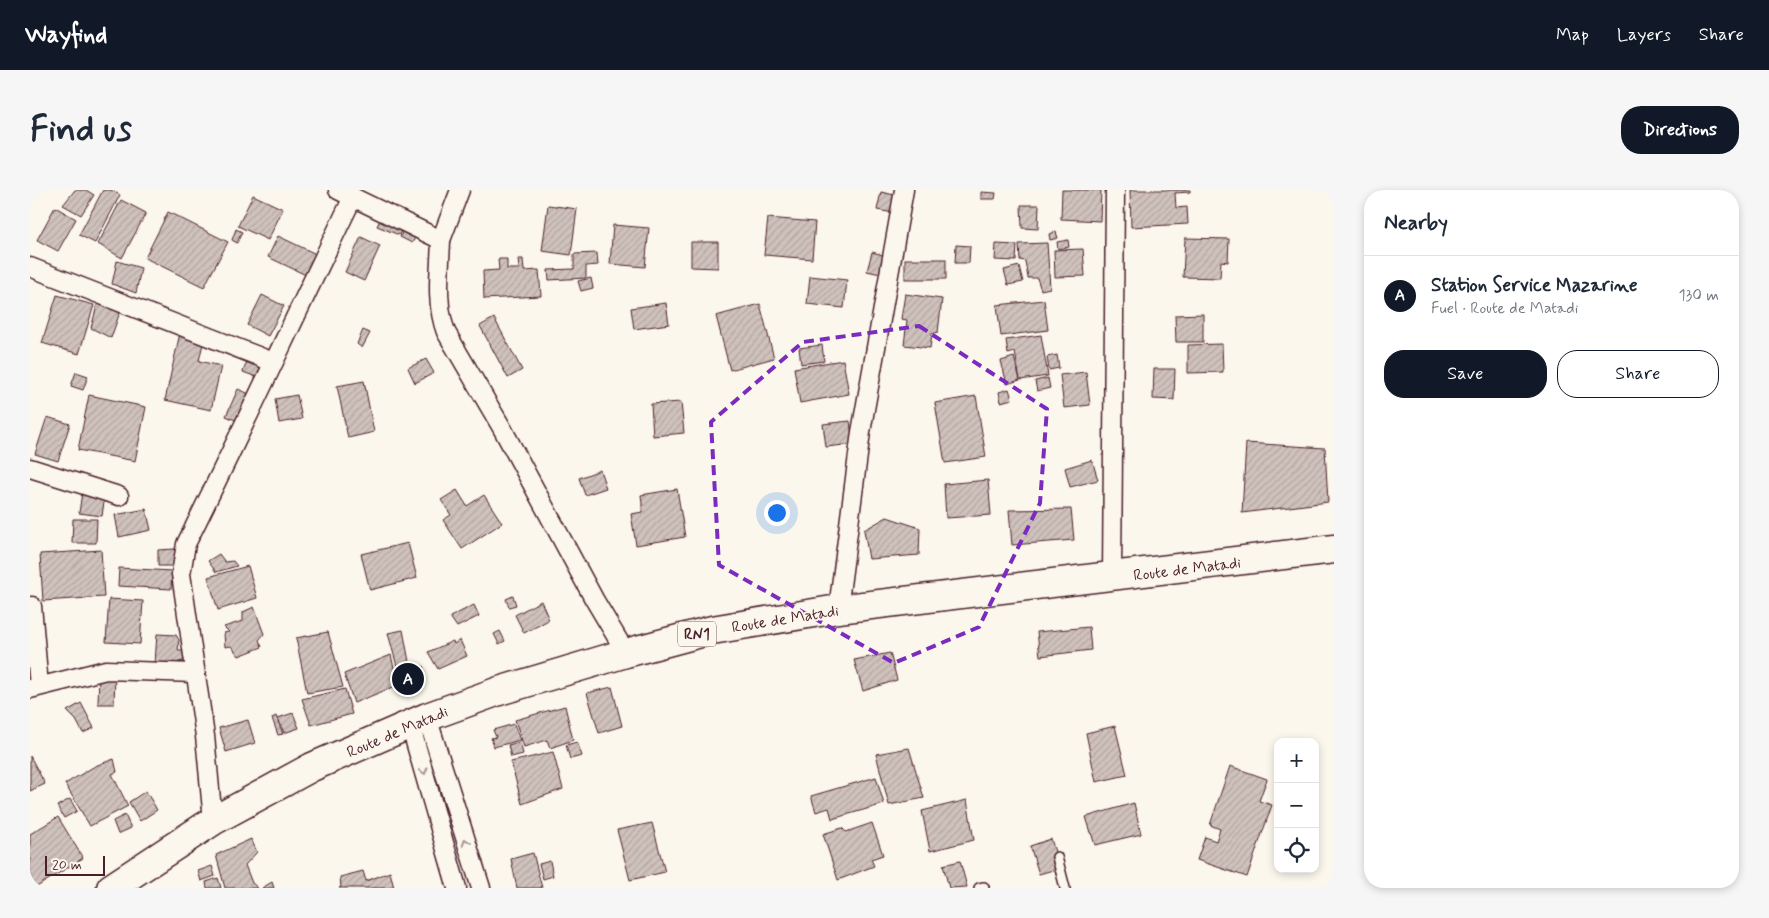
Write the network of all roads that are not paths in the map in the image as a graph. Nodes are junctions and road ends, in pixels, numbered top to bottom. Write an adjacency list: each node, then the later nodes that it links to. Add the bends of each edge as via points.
1 (460, 190): 5 (street)
2 (904, 190): 13 (street, via 861,432)
3 (1115, 190): 11 (street)
4 (346, 194): 5 (street); 7 (street)
5 (441, 240): 14 (street, via 439,307 446,332)
6 (30, 267): 7 (street)
7 (272, 362): 15 (street, via 186,544 181,574)
8 (30, 468): 9 (street)
9 (119, 496)
10 (1334, 549): 11 (highway, Route de Matadi / RN1)
11 (1112, 577): 13 (highway, Route de Matadi / RN1)
12 (32, 606): 16 (street)
13 (838, 609): 14 (highway, Route de Matadi / RN1, via 712,630)
14 (626, 653): 17 (highway, Route de Matadi / RN1, via 499,691)
15 (195, 673): 16 (street, via 106,670); 18 (street)
16 (34, 688)
17 (418, 720): 18 (highway, Route de Matadi / RN1, via 312,767); 21 (street, one-way to 21); 22 (street, one-way to 17)
18 (213, 821): 20 (highway, Route de Matadi / RN1)
19 (1057, 856): 23 (lane)
20 (111, 888)
21 (457, 888)
22 (481, 888)
23 (1065, 888)

